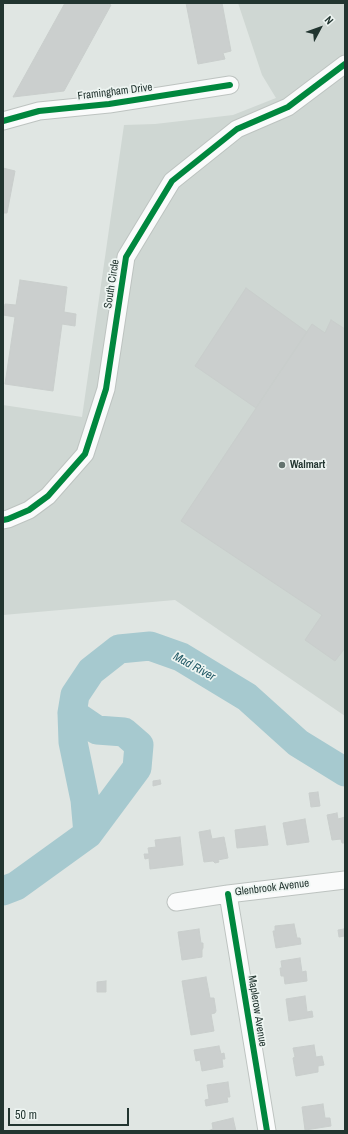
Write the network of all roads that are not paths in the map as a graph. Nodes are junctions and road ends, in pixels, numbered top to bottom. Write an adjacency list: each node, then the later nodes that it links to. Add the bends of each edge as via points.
1 (345, 64): 4 (street, South Circle, via 288,107 237,129 172,181 126,257 106,389 85,454 48,496 29,510)
2 (230, 85): 3 (street, Framingham Drive, via 109,104 39,111)
3 (3, 121)
4 (3, 520)
5 (345, 880): 6 (street, Glenbrook Avenue)
6 (228, 894): 7 (street, Glenbrook Avenue); 8 (street, Maplerow Avenue)
7 (176, 902)
8 (267, 1131)

